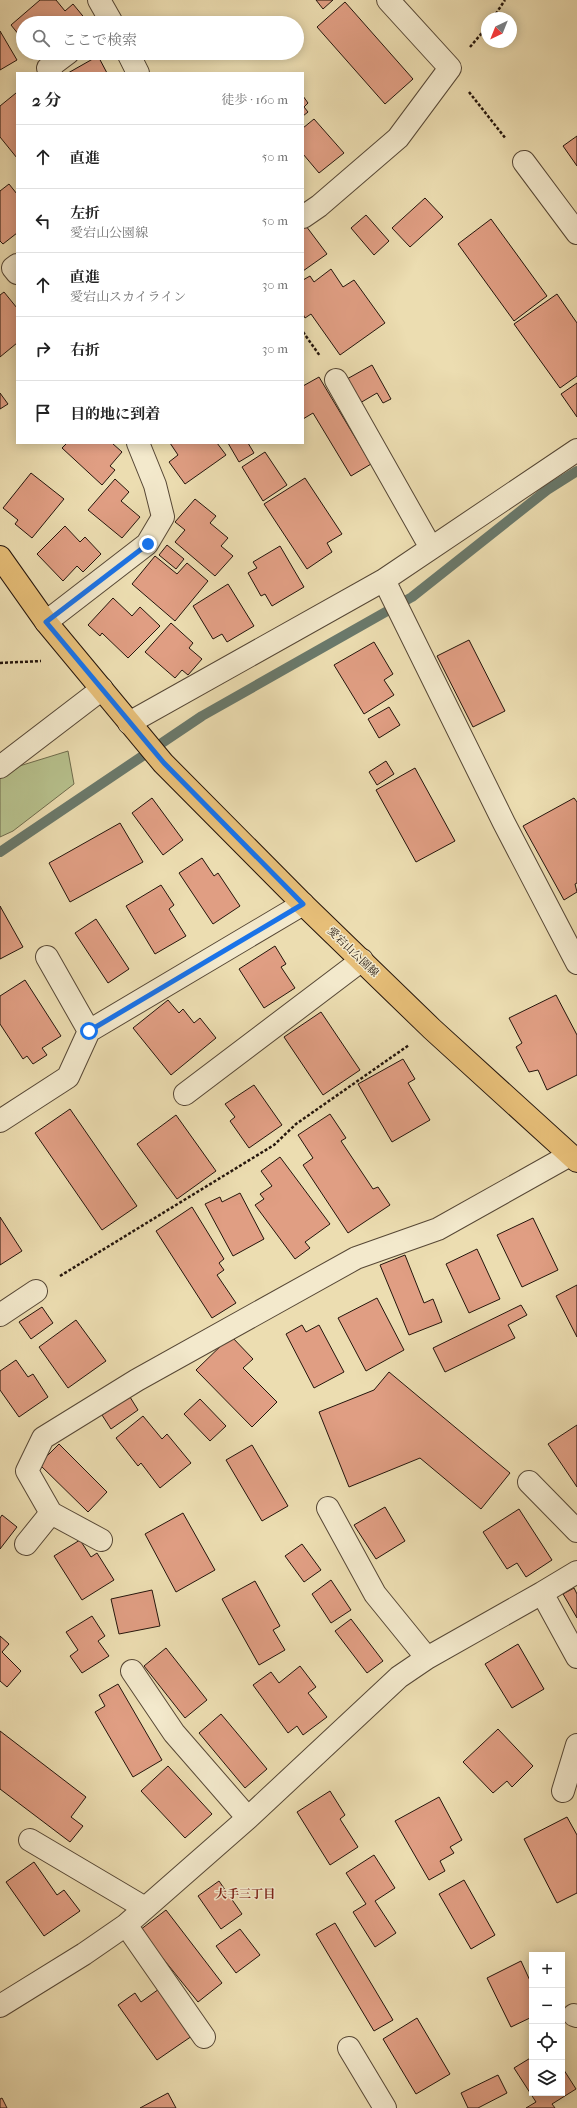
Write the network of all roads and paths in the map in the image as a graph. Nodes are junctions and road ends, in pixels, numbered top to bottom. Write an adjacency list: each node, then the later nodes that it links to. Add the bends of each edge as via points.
1 (99, 0): 5 (street)
2 (388, 0): 8 (street)
3 (505, 0): 4 (path)
4 (497, 12)
5 (107, 16)
6 (59, 60): 9 (street, via 48,68)
7 (132, 60): 10 (street)
8 (450, 68): 11 (path); 12 (street, via 398,138)
9 (50, 72)
10 (138, 72)
11 (524, 162): 13 (street)
12 (304, 216)
13 (577, 233)
14 (336, 380): 17 (street)
15 (138, 444): 20 (street, via 155,485 163,517 148,544)
16 (577, 450): 17 (street)
17 (431, 548): 19 (street)
18 (0, 557): 20 (main road, 愛宕山公園線)
19 (386, 583): 22 (street); 25 (street, via 504,823)
20 (46, 622): 21 (main road, 愛宕山公園線)
21 (102, 689): 22 (main road, 愛宕山公園線); 23 (street)
22 (133, 728): 24 (main road, 愛宕山公園線, via 164,763)
23 (0, 767)
24 (303, 904): 27 (main road, 愛宕山公園線); 29 (street)
25 (574, 950)
26 (47, 957): 29 (street)
27 (362, 960): 28 (main road, 愛宕山公園線); 30 (street)
28 (432, 1029): 32 (main road, 愛宕山公園線); 33 (path, via 296,1124 274,1145)
29 (89, 1031): 31 (street, via 68,1077)
30 (185, 1094)
31 (0, 1121)
32 (573, 1158): 37 (street, via 438,1229 356,1258 137,1380 43,1438 27,1471)
33 (36, 1291): 34 (street)
34 (0, 1315)
35 (530, 1482): 38 (street)
36 (328, 1508): 44 (street, via 375,1594)
37 (51, 1513): 39 (street); 40 (street)
38 (577, 1530)
39 (101, 1540)
40 (26, 1544)
41 (577, 1572): 42 (street)
42 (542, 1593): 43 (street); 44 (street)
43 (577, 1657)
44 (428, 1658): 48 (street, via 398,1677)
45 (132, 1671): 48 (street, via 174,1733)
46 (577, 1745): 47 (street)
47 (563, 1791)
48 (248, 1818): 50 (street)
49 (30, 1840): 50 (street)
50 (145, 1908): 51 (street)
51 (126, 1925): 52 (street); 53 (street)
52 (0, 2006)
53 (204, 2037)
54 (349, 2048): 55 (street)
55 (384, 2108)

